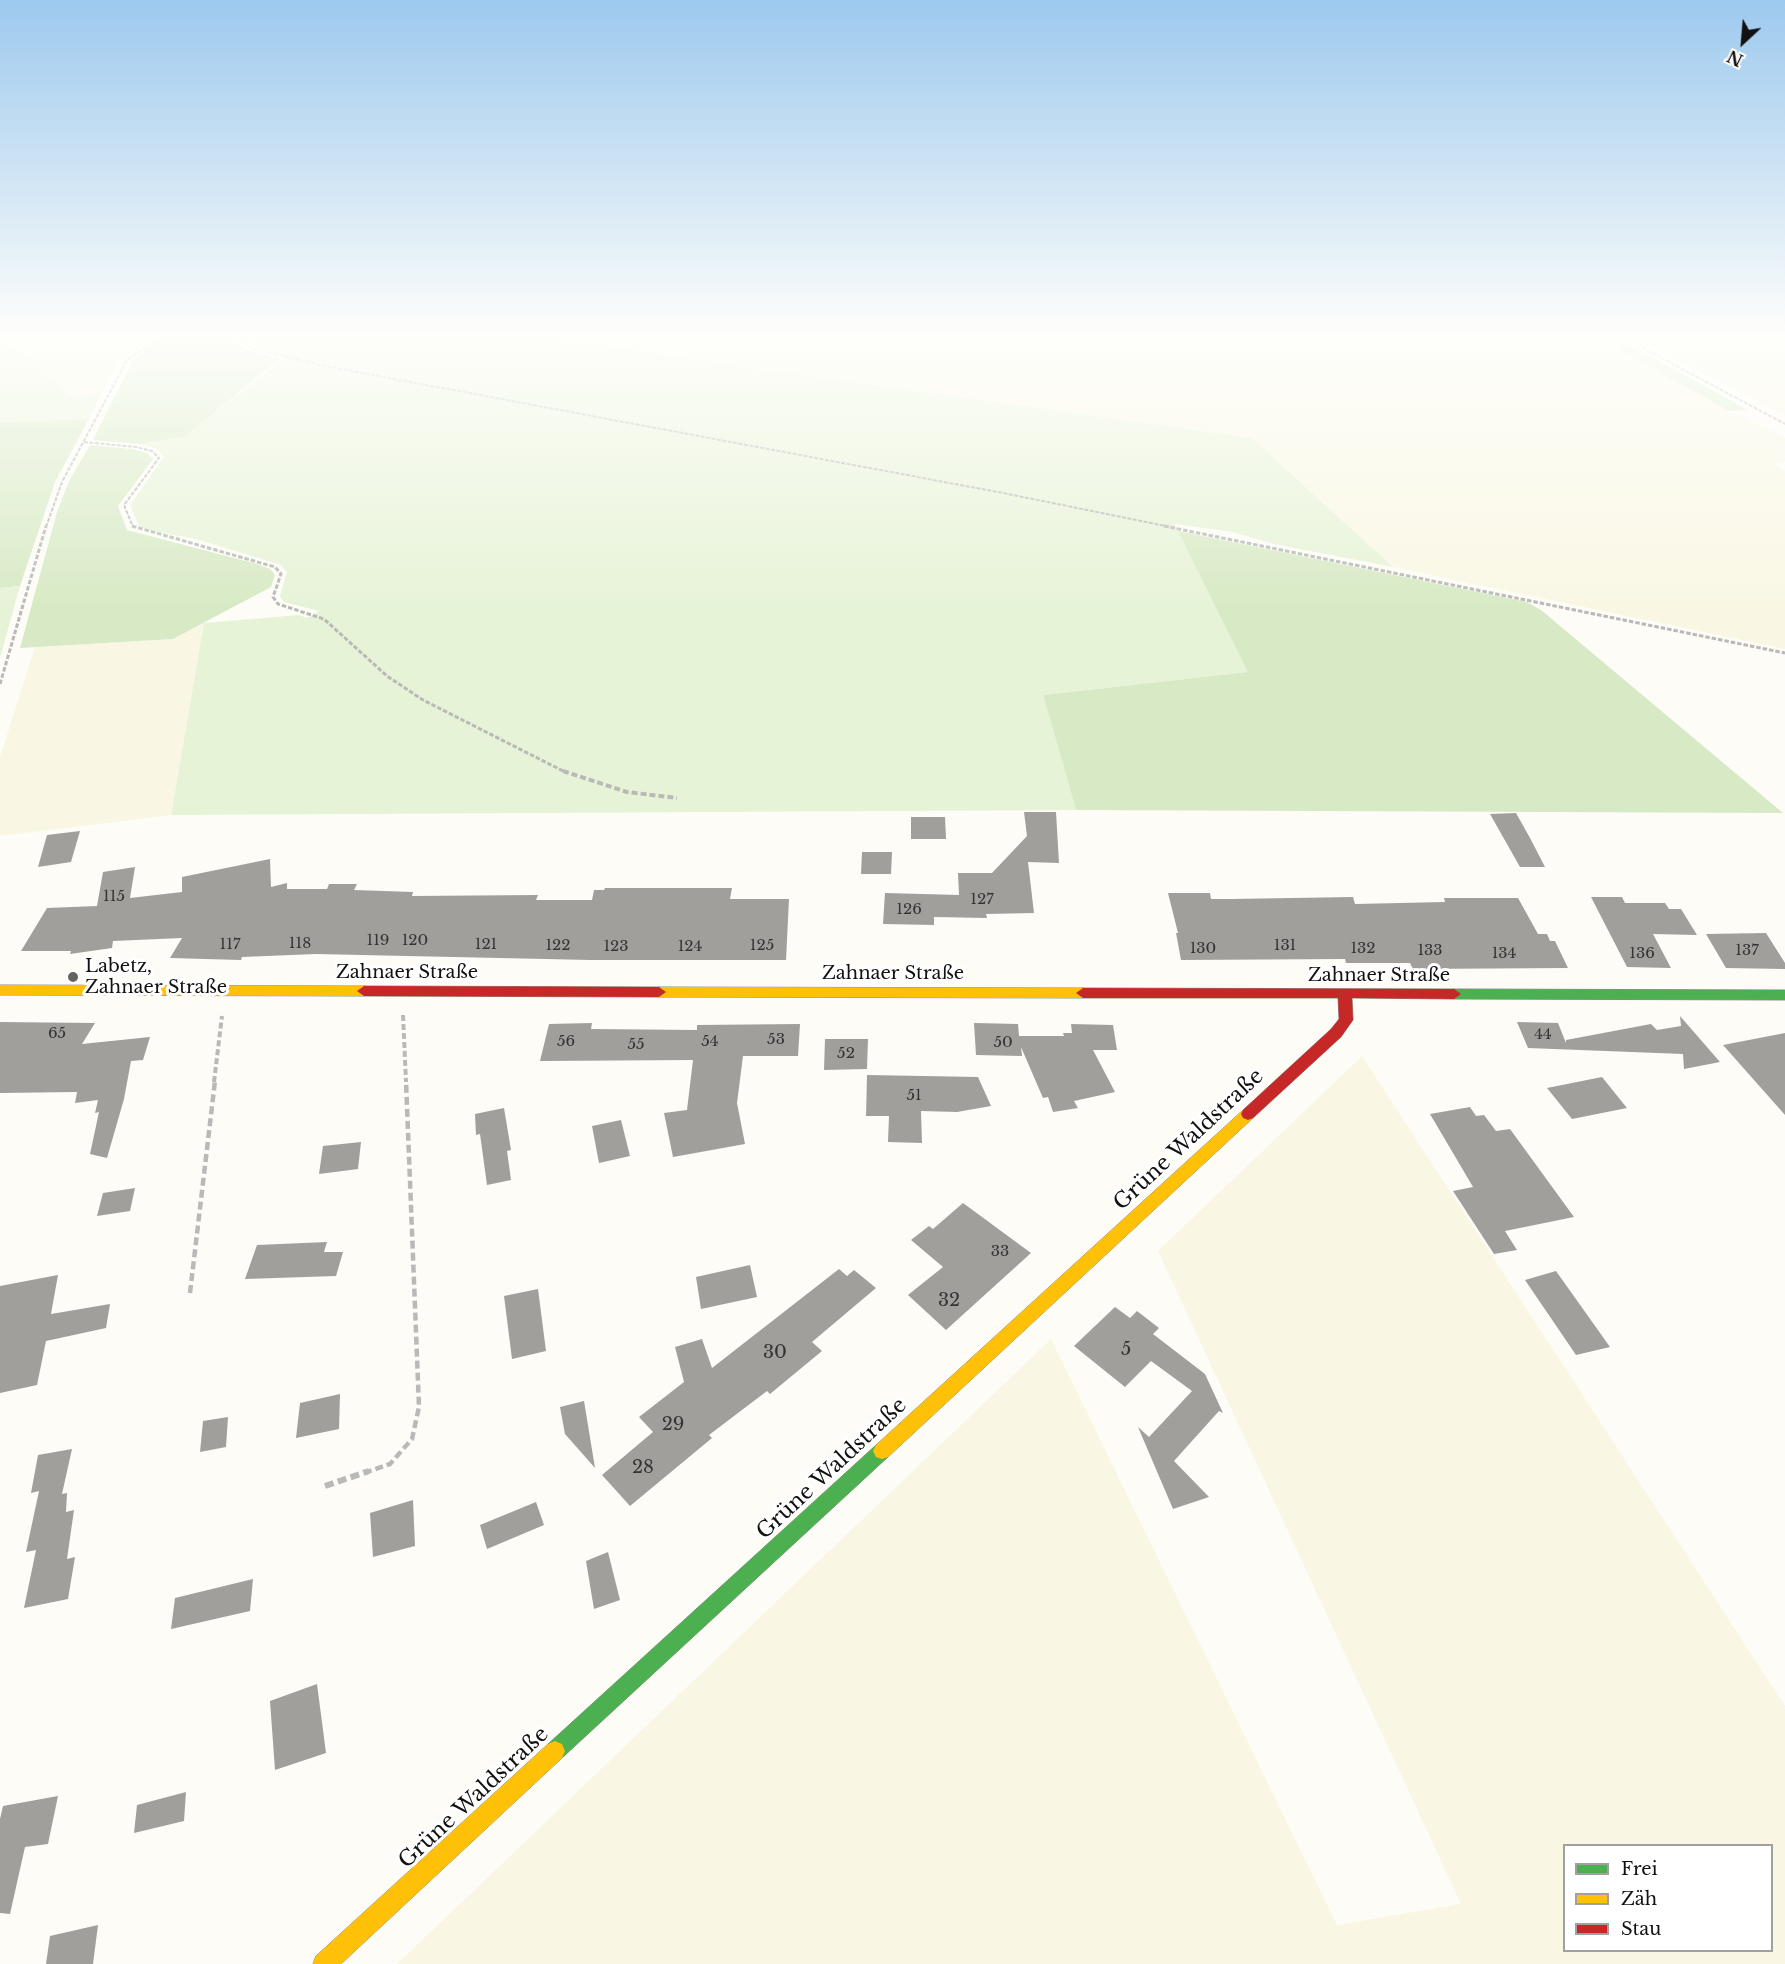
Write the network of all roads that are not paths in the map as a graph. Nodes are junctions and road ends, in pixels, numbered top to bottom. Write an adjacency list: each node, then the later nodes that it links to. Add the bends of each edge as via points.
1 (0, 990): 2 (main road, Zahnaer Straße)
2 (1345, 994): 3 (main road, Zahnaer Straße); 4 (main road, Grüne Waldstraße, via 1346,1020 1336,1033)
3 (1785, 995)
4 (324, 1964)

